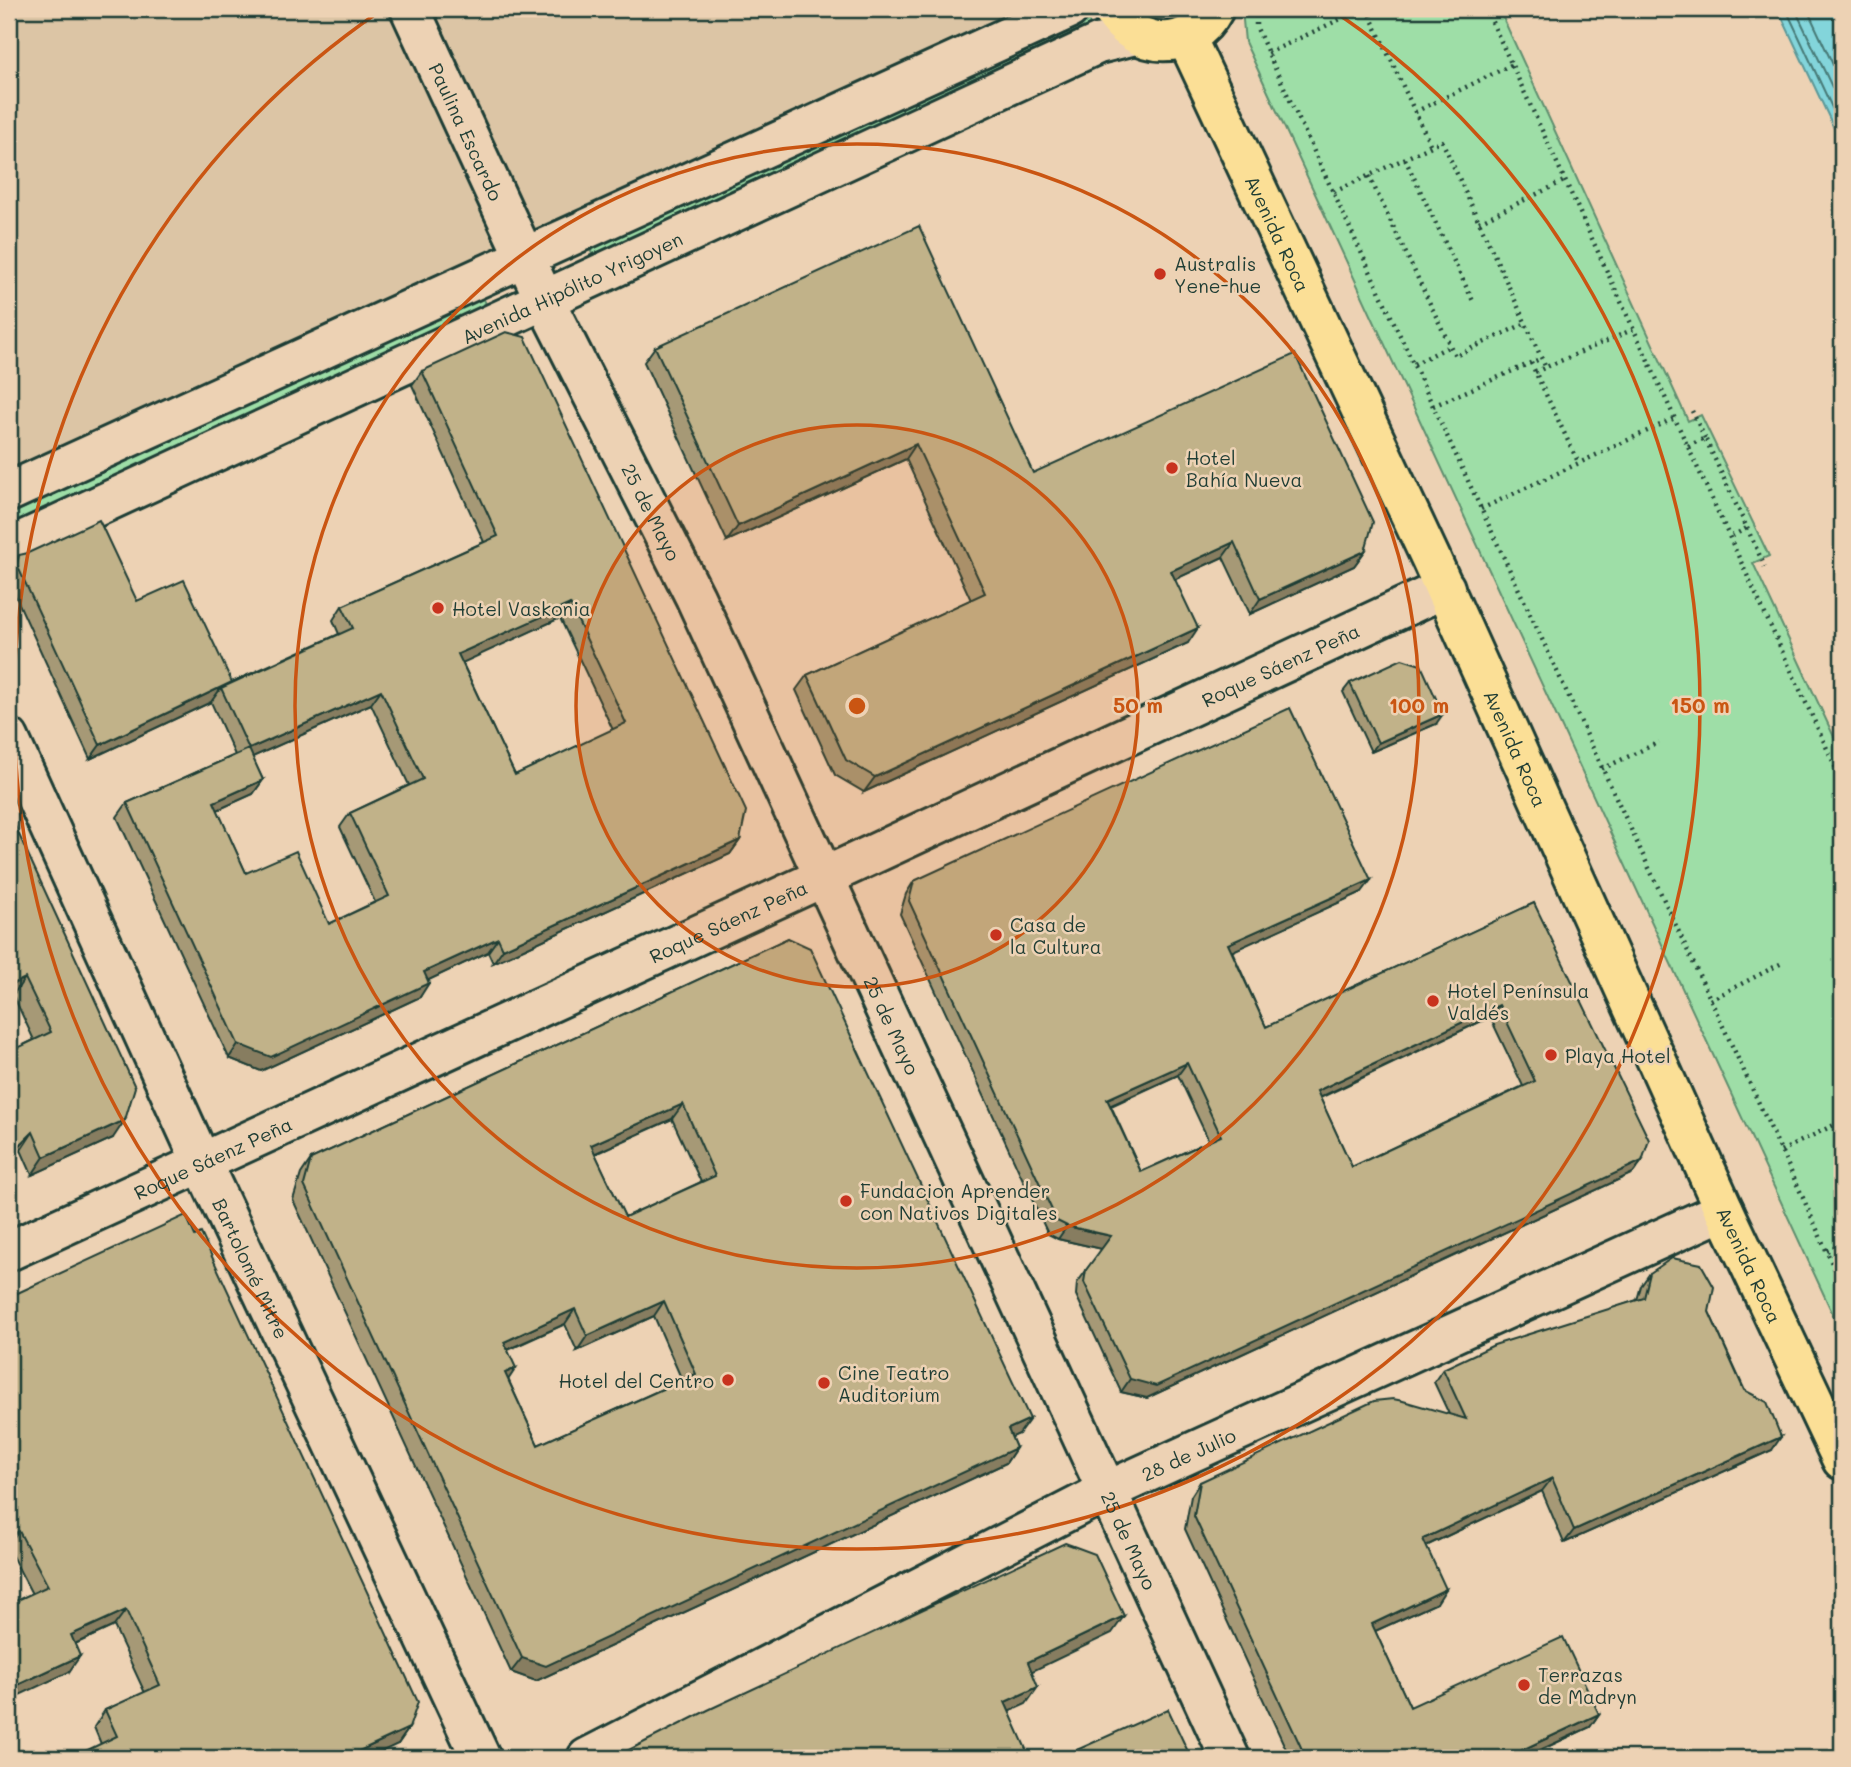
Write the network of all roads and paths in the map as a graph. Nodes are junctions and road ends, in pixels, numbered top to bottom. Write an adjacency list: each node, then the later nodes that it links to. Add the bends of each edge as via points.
1 (410, 9): 18 (street, Paulina Escardo)
2 (1069, 9): 18 (street)
3 (1214, 9): 8 (main road, via 1209,19)
4 (1256, 9): 9 (path, via 1256,26)
5 (1365, 9): 9 (path); 11 (path)
6 (1486, 9): 10 (path)
7 (1124, 22): 8 (main road, via 1151,40); 19 (street, Avenida Hipólito Yrigoyen, via 1098,44)
8 (1186, 37): 41 (main road, Avenida Roca)
9 (1268, 53): 16 (path)
10 (1511, 65): 11 (path); 15 (path)
11 (1415, 112): 12 (path)
12 (1431, 146): 13 (path); 17 (path, via 1442,141)
13 (1405, 159): 14 (path); 20 (path)
14 (1369, 176): 16 (path); 23 (path)
15 (1564, 181): 17 (path); 22 (path)
16 (1334, 192): 26 (path)
17 (1479, 222): 21 (path)
18 (524, 255): 19 (street, Paulina Escardo); 35 (street)
19 (544, 299): 39 (street, Avenida Hipólito Yrigoyen); 46 (street, 25 de Mayo, via 695,597)
20 (1473, 301)
21 (1526, 323): 23 (path, via 1455,356); 24 (path)
22 (1634, 329): 27 (path); 31 (path)
23 (1450, 346): 26 (path)
24 (1542, 358): 25 (path); 27 (path)
25 (1531, 363): 28 (path); 29 (path)
26 (1414, 364): 29 (path)
27 (1546, 368): 28 (path)
28 (1535, 372): 34 (path)
29 (1433, 406): 36 (path)
30 (1692, 411): 32 (path)
31 (1675, 418): 33 (path); 34 (path)
32 (1705, 438): 33 (path); 37 (path)
33 (1688, 446): 38 (path)
34 (1578, 464): 36 (path)
35 (9, 492)
36 (1481, 509): 44 (path)
37 (1747, 528): 38 (path); 40 (path)
38 (1730, 537): 45 (path)
39 (9, 547)
40 (1765, 567)
41 (1445, 588): 46 (street, Roque Sáenz Peña); 52 (main road, Avenida Roca)
42 (9, 738): 51 (street, Bartolomé Mitre)
43 (1659, 742): 44 (path)
44 (1602, 769): 48 (path)
45 (1842, 781)
46 (824, 877): 51 (street, Roque Sáenz Peña); 58 (street, 25 de Mayo)
47 (1782, 963): 48 (path)
48 (1710, 1000): 50 (path)
49 (1842, 1121): 50 (path)
50 (1781, 1152): 55 (path)
51 (201, 1161): 54 (street, Roque Sáenz Peña); 59 (street, Bartolomé Mitre)
52 (1724, 1210): 57 (main road, Avenida Roca); 58 (street, 28 de Julio)
53 (1842, 1243): 55 (path)
54 (9, 1251)
55 (1827, 1251): 56 (path)
56 (1842, 1286)
57 (1842, 1460)
58 (1109, 1490): 60 (street, 28 de Julio); 61 (street, 25 de Mayo)
59 (481, 1758)
60 (587, 1758)
61 (1230, 1758)

